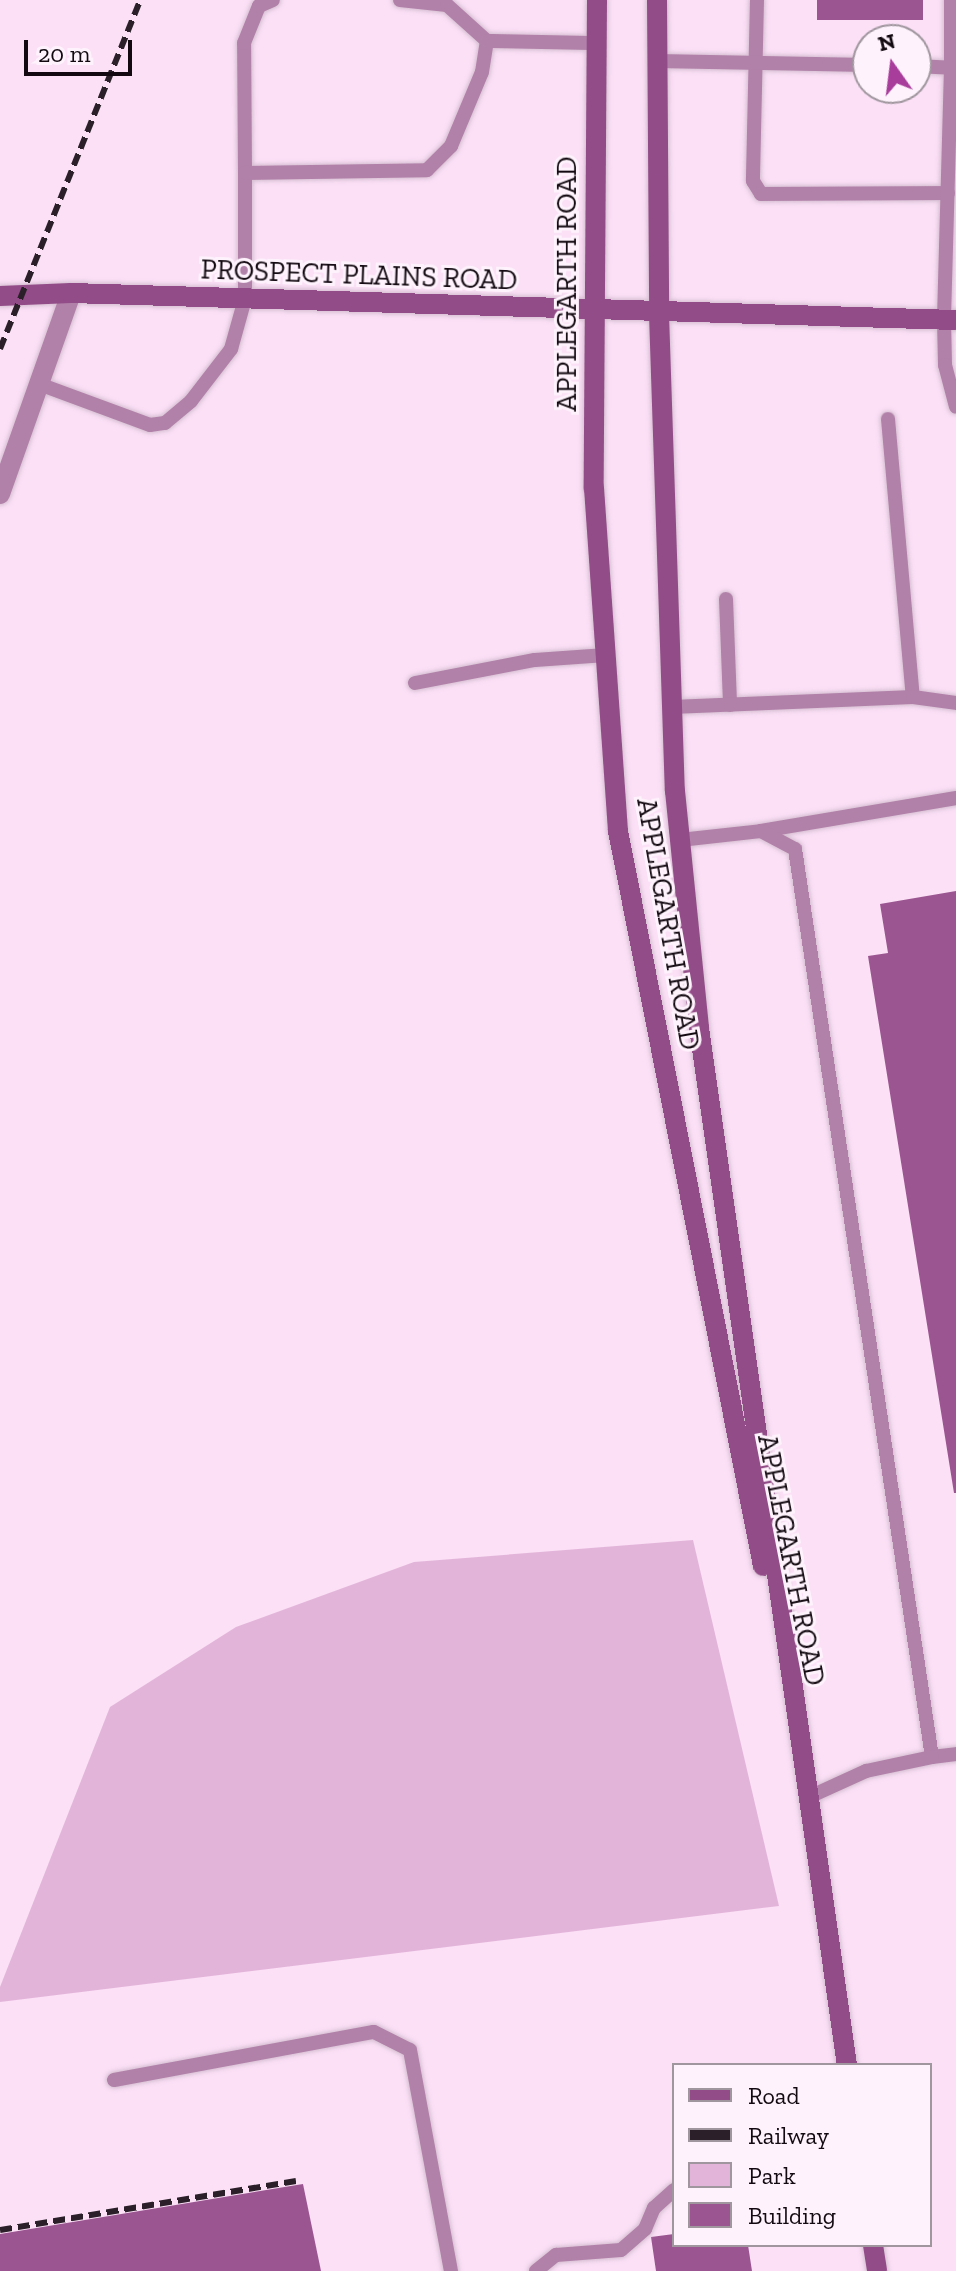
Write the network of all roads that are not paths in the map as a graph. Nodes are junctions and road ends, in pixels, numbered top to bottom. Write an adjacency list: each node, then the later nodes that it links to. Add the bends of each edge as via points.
1 (273, 0): 14 (lane, via 259,6 244,43)
2 (400, 0): 7 (lane, via 447,5)
3 (597, 0): 8 (main road, APPLEGARTH ROAD)
4 (657, 0): 10 (main road, APPLEGARTH ROAD)
5 (757, 0): 9 (lane)
6 (951, 0): 13 (lane)
7 (487, 41): 8 (lane); 14 (lane, via 482,72 451,146 427,170)
8 (596, 43): 19 (main road, APPLEGARTH ROAD)
9 (757, 60): 10 (lane); 11 (lane); 15 (lane, via 753,181 761,194)
10 (657, 61): 20 (main road, APPLEGARTH ROAD)
11 (852, 64)
12 (932, 67): 13 (lane)
13 (951, 68): 15 (lane)
14 (245, 173): 18 (lane)
15 (948, 193): 21 (lane)
16 (71, 293): 17 (main road, PROSPECT PLAINS ROAD); 18 (main road, PROSPECT PLAINS ROAD); 22 (street)
17 (0, 296)
18 (245, 299): 19 (main road, PROSPECT PLAINS ROAD); 22 (lane, via 231,349 191,401 165,423 150,425)
19 (595, 312): 20 (main road, PROSPECT PLAINS ROAD); 27 (main road, APPLEGARTH ROAD, via 594,488)
20 (659, 314): 21 (main road, PROSPECT PLAINS ROAD); 32 (main road, APPLEGARTH ROAD)
21 (950, 320): 23 (lane, via 945,365)
22 (39, 384): 25 (street)
23 (956, 407)
24 (888, 419): 29 (lane)
25 (0, 494)
26 (726, 599): 31 (lane)
27 (606, 655): 28 (lane, via 535,660); 38 (main road, APPLEGARTH ROAD, via 618,831)
28 (415, 683)
29 (913, 697): 30 (lane); 31 (lane)
30 (956, 703)
31 (730, 705): 32 (lane)
32 (672, 707): 35 (main road, APPLEGARTH ROAD)
33 (956, 798): 34 (lane)
34 (761, 831): 35 (lane); 37 (lane, via 795,849)
35 (680, 840): 38 (main road, APPLEGARTH ROAD, via 699,1028)
36 (956, 1754): 37 (lane)
37 (932, 1757): 38 (lane, via 866,1771)
38 (809, 1797): 39 (main road, APPLEGARTH ROAD)
39 (847, 2063)
40 (114, 2080): 43 (lane, via 374,2032 410,2050)
41 (672, 2192): 44 (lane, via 654,2208 645,2229 621,2250 556,2255)
42 (873, 2247): 45 (main road)
43 (451, 2271)
44 (536, 2271)
45 (877, 2271)

